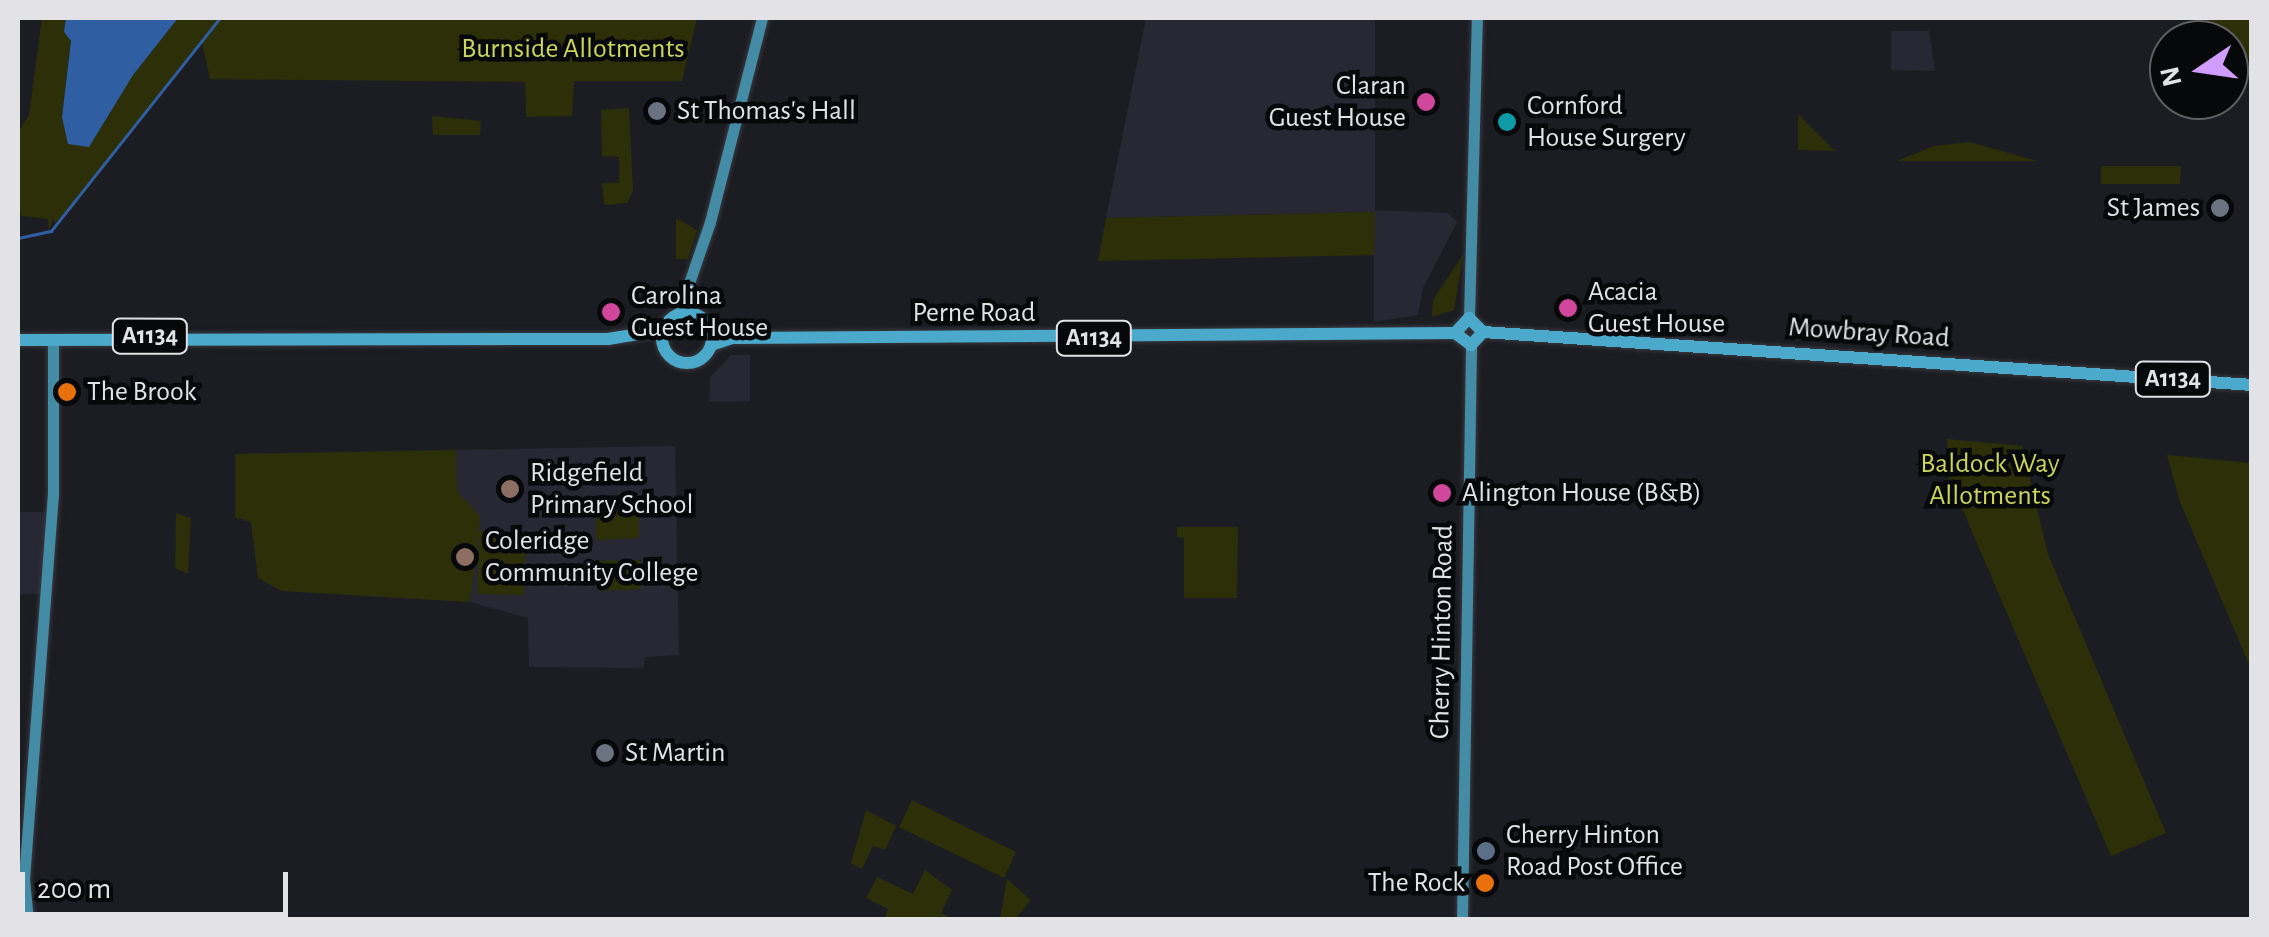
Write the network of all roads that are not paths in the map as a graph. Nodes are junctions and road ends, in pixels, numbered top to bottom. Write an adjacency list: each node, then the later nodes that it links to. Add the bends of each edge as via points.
1 (762, 18): 3 (street, via 710,222 686,282)
2 (1477, 18): 4 (street)
3 (685, 314): 5 (main road, Perne Road / A1134); 8 (main road, Perne Road / A1134)
4 (1469, 318): 6 (main road); 7 (main road)
5 (663, 330): 9 (main road, Perne Road / A1134); 13 (main road)
6 (1455, 332): 8 (main road, Perne Road / A1134); 12 (main road)
7 (1482, 332): 12 (main road); 14 (main road, Mowbray Road / A1134)
8 (711, 338): 13 (main road, Perne Road / A1134, via 687,363)
9 (632, 339): 11 (main road, Perne Road / A1134, via 171,335); 13 (main road, Perne Road / A1134)
10 (18, 340): 11 (main road, A1134)
11 (53, 341): 15 (street, via 53,496 24,879)
12 (1472, 345): 16 (street, Cherry Hinton Road)
13 (663, 346)
14 (2252, 386)
15 (28, 920)
16 (1462, 920)

